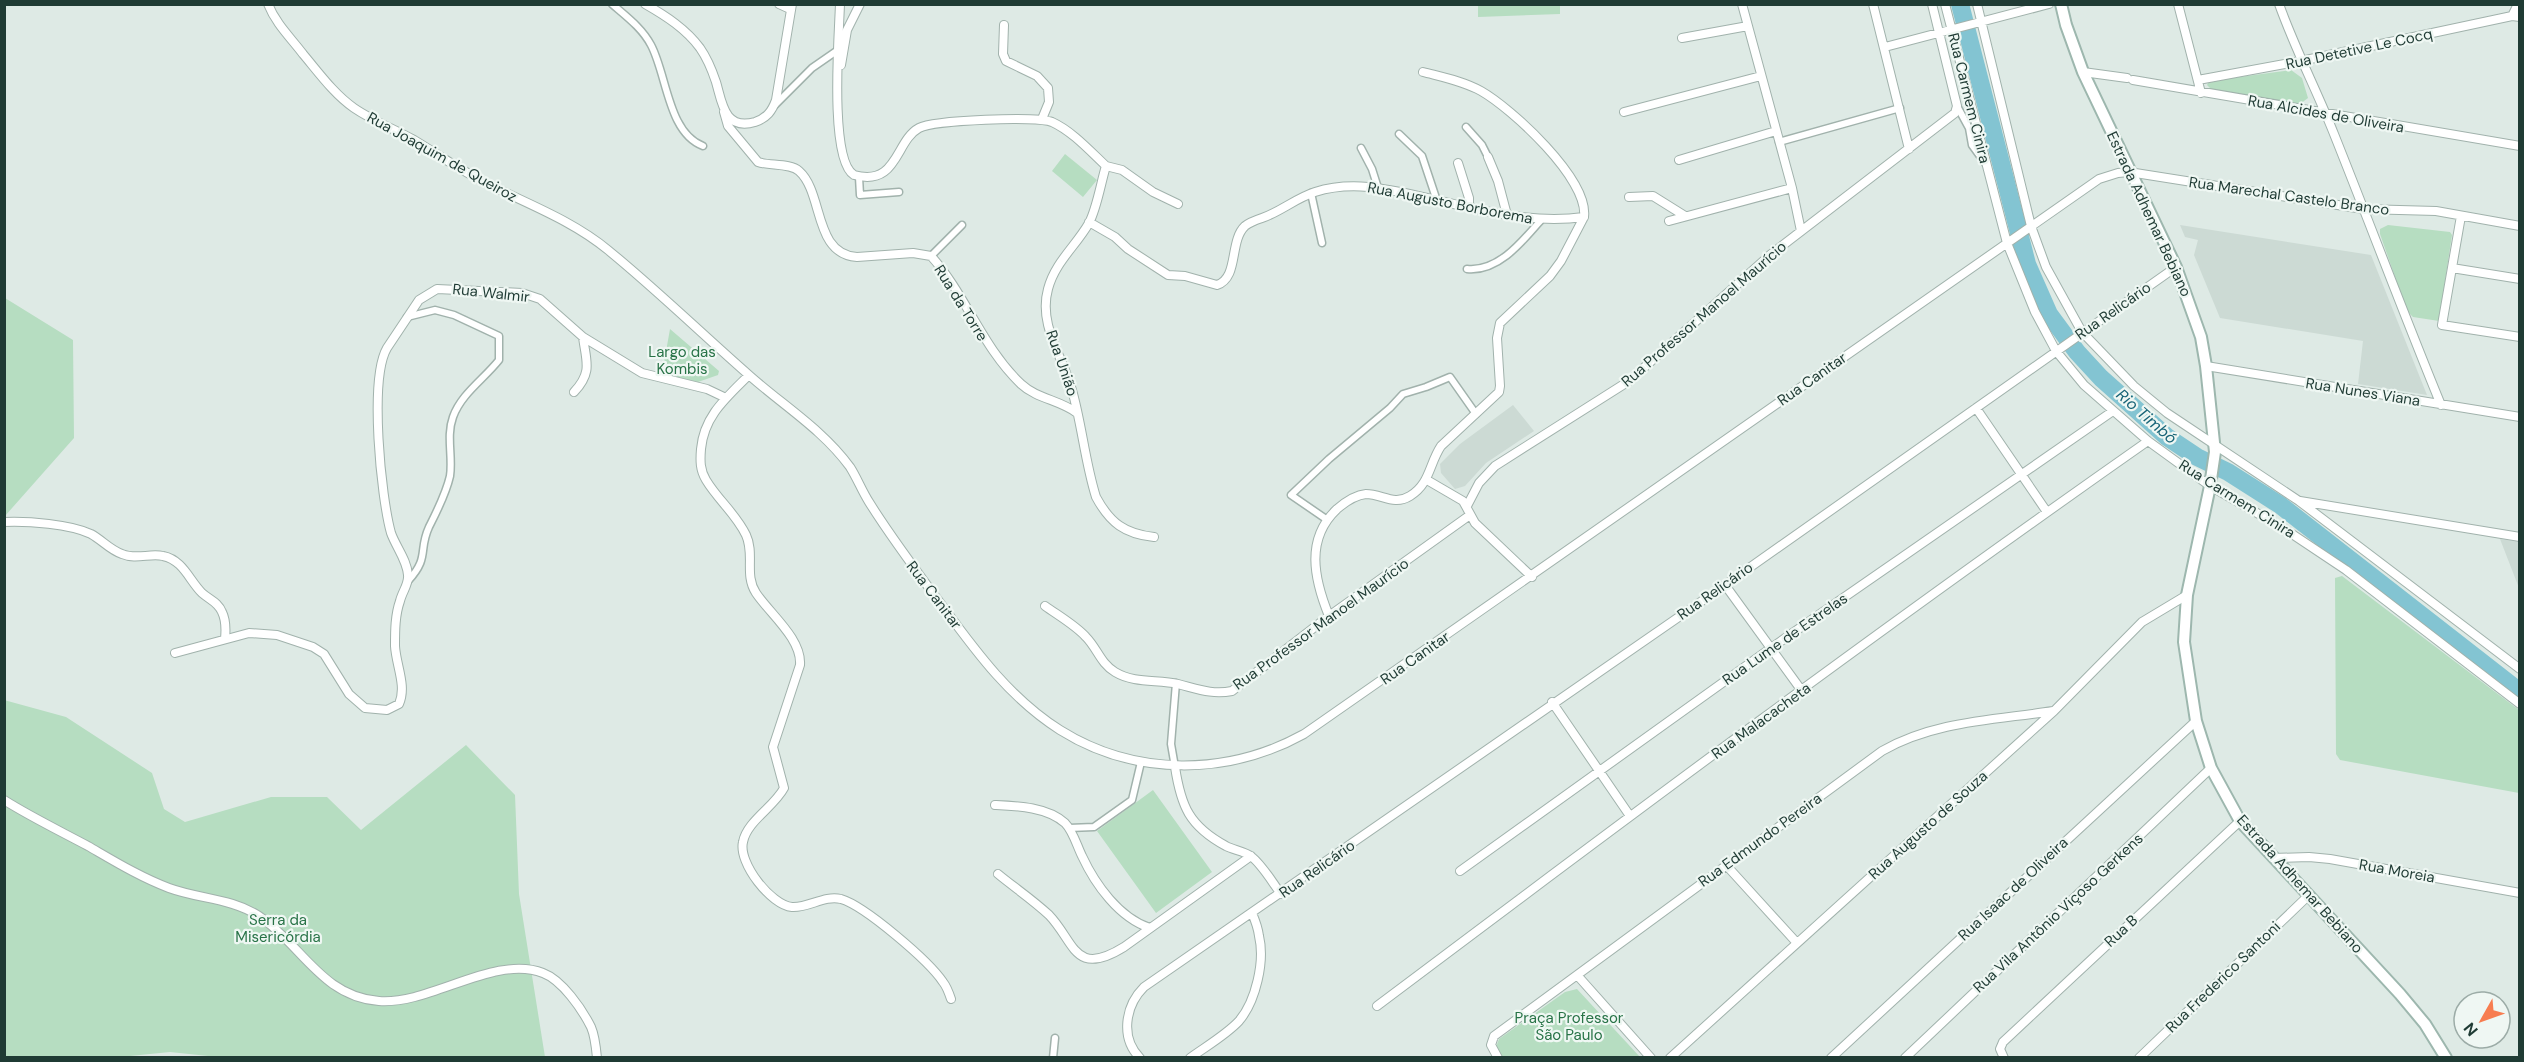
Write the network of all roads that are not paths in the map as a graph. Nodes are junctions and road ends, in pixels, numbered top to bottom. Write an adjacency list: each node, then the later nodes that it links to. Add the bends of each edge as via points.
1 (268, 4): 89 (street, Rua Joaquim de Queiroz, via 282,28 352,106 476,179 588,234)
2 (612, 4): 45 (street, via 636,24 650,43 679,126 691,140)
3 (645, 4): 37 (street, via 681,28 699,46)
4 (779, 4): 17 (street)
5 (840, 4): 26 (street)
6 (860, 4): 31 (street, via 847,30)
7 (1742, 4): 21 (street)
8 (1873, 4): 25 (street)
9 (1932, 4): 23 (street)
10 (1945, 4): 22 (street, Rua Carmem Cinira)
11 (1977, 4): 19 (street, Rua Carmem Cinira)
12 (2049, 4): 19 (street)
13 (2061, 4): 29 (main road, Estrada Adhemar Bebiano)
14 (2178, 4): 32 (street)
15 (2279, 4): 27 (street)
16 (2518, 4): 18 (street)
17 (791, 7): 34 (street)
18 (2516, 17): 27 (street, Rua Detetive Le Cocq)
19 (1978, 22): 22 (street); 74 (street, Rua Carmem Cinira)
20 (1004, 25): 40 (street, via 1006,61 1037,76 1048,88 1049,102)
21 (1748, 26): 24 (street); 30 (street)
22 (1954, 28): 23 (street); 52 (street, Rua Carmem Cinira)
23 (1939, 33): 25 (street); 35 (street)
24 (1682, 38)
25 (1885, 47): 36 (street)
26 (838, 51): 31 (street); 34 (street, via 812,68)
27 (2301, 61): 32 (street, Rua Detetive Le Cocq); 39 (street)
28 (1423, 72): 68 (street, via 1481,91 1517,120 1569,172 1581,194)
29 (2083, 72): 33 (street, Rua Alcides de Oliveira); 54 (main road, Estrada Adhemar Bebiano)
30 (1761, 76): 38 (street); 42 (street)
31 (838, 80): 55 (street, via 842,156 849,172)
32 (2198, 80): 33 (street)
33 (2201, 93): 39 (street, Rua Alcides de Oliveira)
34 (774, 106): 37 (street, via 767,116 749,123 734,121)
35 (1957, 106): 48 (street, Rua Professor Manoel Maurício, via 1953,116); 52 (street, via 1969,128 1972,145)
36 (1900, 108): 44 (street); 48 (street)
37 (724, 112): 78 (street, Rua da Torre, via 728,126 758,162 792,167 800,172 827,236 838,251 848,256)
38 (1624, 112)
39 (2326, 115): 46 (street, Rua Alcides de Oliveira); 64 (street)
40 (1042, 119): 53 (street, via 1059,126); 55 (street, via 926,125 914,132 886,170)
41 (1466, 127): 49 (street)
42 (1776, 131): 44 (street); 50 (street)
43 (1399, 134): 61 (street, via 1422,156)
44 (1779, 142): 57 (street)
45 (703, 146)
46 (2520, 146)
47 (1361, 148): 56 (street)
48 (1910, 149): 75 (street, Rua Professor Manoel Maurício)
49 (1488, 157): 65 (street)
50 (1679, 160)
51 (1458, 163): 63 (street)
52 (1986, 164): 76 (street, Rua Carmem Cinira)
53 (1106, 166): 62 (street, via 1117,168); 71 (street, Rua União)
54 (2129, 172): 64 (street, Rua Marechal Castelo Branco); 74 (street, Rua Canitar, via 2099,179); 79 (main road, Estrada Adhemar Bebiano)
55 (859, 177): 58 (street, via 860,195)
56 (1378, 188): 59 (street, Rua Augusto Borborema, via 1350,186); 61 (street, Rua Augusto Borborema)
57 (1792, 188): 66 (street); 75 (street)
58 (899, 192)
59 (1311, 194): 71 (street, Rua Augusto Borborema, via 1245,226 1228,278 1217,285 1168,275); 77 (street)
60 (1629, 197): 66 (street, via 1653,196)
61 (1437, 201): 63 (street, Rua Augusto Borborema)
62 (1178, 204)
63 (1469, 206): 65 (street, Rua Augusto Borborema)
64 (2363, 208): 67 (street, Rua Marechal Castelo Branco); 92 (street)
65 (1507, 215): 69 (street, Rua Augusto Borborema)
66 (1685, 216): 70 (street)
67 (2461, 216): 73 (street, Rua Marechal Castelo Branco); 80 (street)
68 (1584, 217): 69 (street, Rua Augusto Borborema); 96 (street, via 1550,276 1500,323 1500,386 1497,396)
69 (1541, 220): 81 (street, via 1503,259)
70 (1669, 221)
71 (1089, 222): 95 (street, Rua União, via 1056,270 1046,301 1054,347 1072,387)
72 (962, 225): 78 (street)
73 (2520, 226)
74 (2029, 228): 76 (street, Rua Canitar); 84 (street, Rua Carmem Cinira)
75 (1801, 231): 104 (street, Rua Professor Manoel Maurício, via 1629,381 1494,466)
76 (2010, 241): 87 (street, Rua Carmem Cinira, via 2024,288); 111 (street, Rua Canitar)
77 (1322, 243)
78 (931, 256): 95 (street, Rua da Torre, via 1012,375 1033,393)
79 (2176, 267): 84 (street, Rua Relicário); 88 (main road, Estrada Adhemar Bebiano, via 2198,326)
80 (2452, 268): 82 (street); 86 (street, via 2442,325)
81 (1467, 269)
82 (2520, 279)
83 (407, 317): 85 (street, Rua Walmir, via 419,300 437,289 522,293 546,303); 112 (street, Rua Walmir, via 382,356 378,418 391,531); 112 (street, via 435,310 499,336 499,360 463,398 454,415 450,429 450,477 425,538 421,564)
84 (2080, 334): 87 (street, Rua Relicário); 99 (street, Rua Carmem Cinira, via 2134,386)
85 (583, 337): 90 (street, via 588,369); 91 (street, Rua Walmir, via 642,374 707,389)
86 (2520, 337)
87 (2058, 349): 93 (street, Rua Relicário); 94 (street, Rua Carmem Cinira, via 2084,385)
88 (2206, 366): 92 (street, Rua Nunes Viana); 99 (main road, Estrada Adhemar Bebiano)
89 (749, 375): 91 (street); 127 (street, Rua Canitar, via 820,434 851,468 904,555 1002,682 1061,731 1093,747)
90 (574, 392)
91 (726, 398): 148 (street, via 713,412 702,438 702,471 747,538 749,575 755,591 792,637 800,655 773,747 784,788 748,830 743,841 745,859 756,880 785,905 834,898 864,910 934,971)
92 (2441, 405): 97 (street, Rua Nunes Viana)
93 (1976, 408): 100 (street); 113 (street, Rua Relicário)
94 (2113, 411): 98 (street, Rua Carmem Cinira); 100 (street, Rua Lume de Estrelas)
95 (1077, 414): 109 (street, Rua União, via 1101,505 1118,527)
96 (1476, 414): 101 (street, via 1440,446); 107 (street, via 1450,376 1403,394 1291,495)
97 (2520, 417)
98 (2148, 441): 102 (street, Rua Carmem Cinira); 105 (street, Rua Malacacheta)
99 (2215, 448): 102 (main road, Estrada Adhemar Bebiano); 103 (street, Rua Carmem Cinira)
100 (2020, 473): 105 (street); 118 (street, Rua Lume de Estrelas)
101 (1427, 480): 104 (street); 107 (street, via 1410,497 1393,501 1369,495 1354,498)
102 (2211, 481): 114 (main road, Estrada Adhemar Bebiano); 124 (street, Rua Carmem Cinira, via 2338,564)
103 (2299, 501): 110 (street); 120 (street, Rua Carmem Cinira)
104 (1467, 506): 106 (street)
105 (2047, 512): 122 (street, Rua Malacacheta)
106 (1470, 514): 111 (street, via 1475,524); 116 (street, Rua Professor Manoel Maurício)
107 (1326, 519): 116 (street, via 1318,538 1316,574)
108 (4, 522): 117 (street, via 75,528 122,555 160,555 177,562 202,592 218,604 226,623)
109 (1154, 537)
110 (2520, 537)
111 (1532, 577): 128 (street, Rua Canitar, via 1284,746 1230,762)
112 (408, 581): 117 (street, via 396,623 395,650 402,693 392,710 370,710 354,701 324,654 313,647 266,633)
113 (1725, 585): 118 (street); 123 (street, Rua Relicário)
114 (2187, 595): 125 (street, Rua Augusto de Souza, via 2142,622); 126 (main road, Estrada Adhemar Bebiano, via 2184,642)
115 (1045, 606): 121 (street, Rua Professor Manoel Maurício, via 1089,639 1114,672 1148,682)
116 (1329, 616): 121 (street, Rua Professor Manoel Maurício, via 1232,691 1218,694)
117 (225, 639): 119 (street)
118 (1771, 648): 122 (street); 130 (street, Rua Lume de Estrelas)
119 (175, 653)
120 (2520, 669)
121 (1176, 683): 128 (street, via 1171,744)
122 (1802, 691): 133 (street, Rua Malacacheta)
123 (1552, 702): 130 (street); 142 (street, Rua Relicário)
124 (2520, 704)
125 (2054, 711): 138 (street, Rua Edmundo Pereira, via 1935,728 1905,739 1882,751); 146 (street, Rua Augusto de Souza)
126 (2196, 721): 129 (main road, Estrada Adhemar Bebiano); 161 (street, Rua Isaac de Oliveira)
127 (1141, 762): 128 (street, Rua Canitar); 135 (street, via 1132,800 1094,827)
128 (1175, 767): 136 (street, via 1190,819 1213,839)
129 (2211, 768): 134 (main road, Estrada Adhemar Bebiano); 162 (street, Rua Vila Antônio Viçoso Gerkens)
130 (1598, 770): 133 (street); 139 (street, Rua Lume de Estrelas)
131 (4, 800): 153 (street, via 166,887 244,907 274,928 311,968 353,995 397,1001 497,972 526,970 546,974 591,1027)
132 (995, 805): 135 (street, via 1045,811)
133 (1630, 816): 149 (street, Rua Malacacheta)
134 (2240, 820): 137 (main road, Estrada Adhemar Bebiano); 163 (street, Rua B, via 2003,1042 2000,1048)
135 (1069, 828): 145 (street, via 1098,884 1127,915)
136 (1251, 856): 142 (street); 145 (street)
137 (2273, 858): 141 (street, Rua Moreia, via 2330,859); 143 (main road, Estrada Adhemar Bebiano)
138 (1726, 865): 146 (street); 147 (street, Rua Edmundo Pereira)
139 (1460, 871)
140 (998, 874): 145 (street, via 1048,915 1078,954 1108,955)
141 (2520, 893)
142 (1281, 894): 144 (street, Rua Relicário)
143 (2308, 896): 152 (main road, Estrada Adhemar Bebiano, via 2426,1024); 164 (street, Rua Frederico Santoni)
144 (1252, 913): 151 (street, Rua Relicário, via 1143,987 1128,1014); 157 (street, via 1260,948 1255,986 1247,1008 1235,1025)
145 (1150, 927)
146 (1797, 943): 160 (street, Rua Augusto de Souza)
147 (1577, 975): 158 (street, Rua Edmundo Pereira, via 1494,1036 1491,1045); 159 (street)
148 (951, 999)
149 (1377, 1006)
150 (1055, 1038): 154 (street)
151 (1130, 1043): 155 (street, Rua Relicário); 156 (street)
152 (2443, 1056)
153 (597, 1058)
154 (1053, 1058)
155 (1134, 1058)
156 (1140, 1058)
157 (1190, 1058)
158 (1498, 1058)
159 (1651, 1058)
160 (1670, 1058)
161 (1831, 1058)
162 (1905, 1058)
163 (2004, 1058)
164 (2139, 1058)

